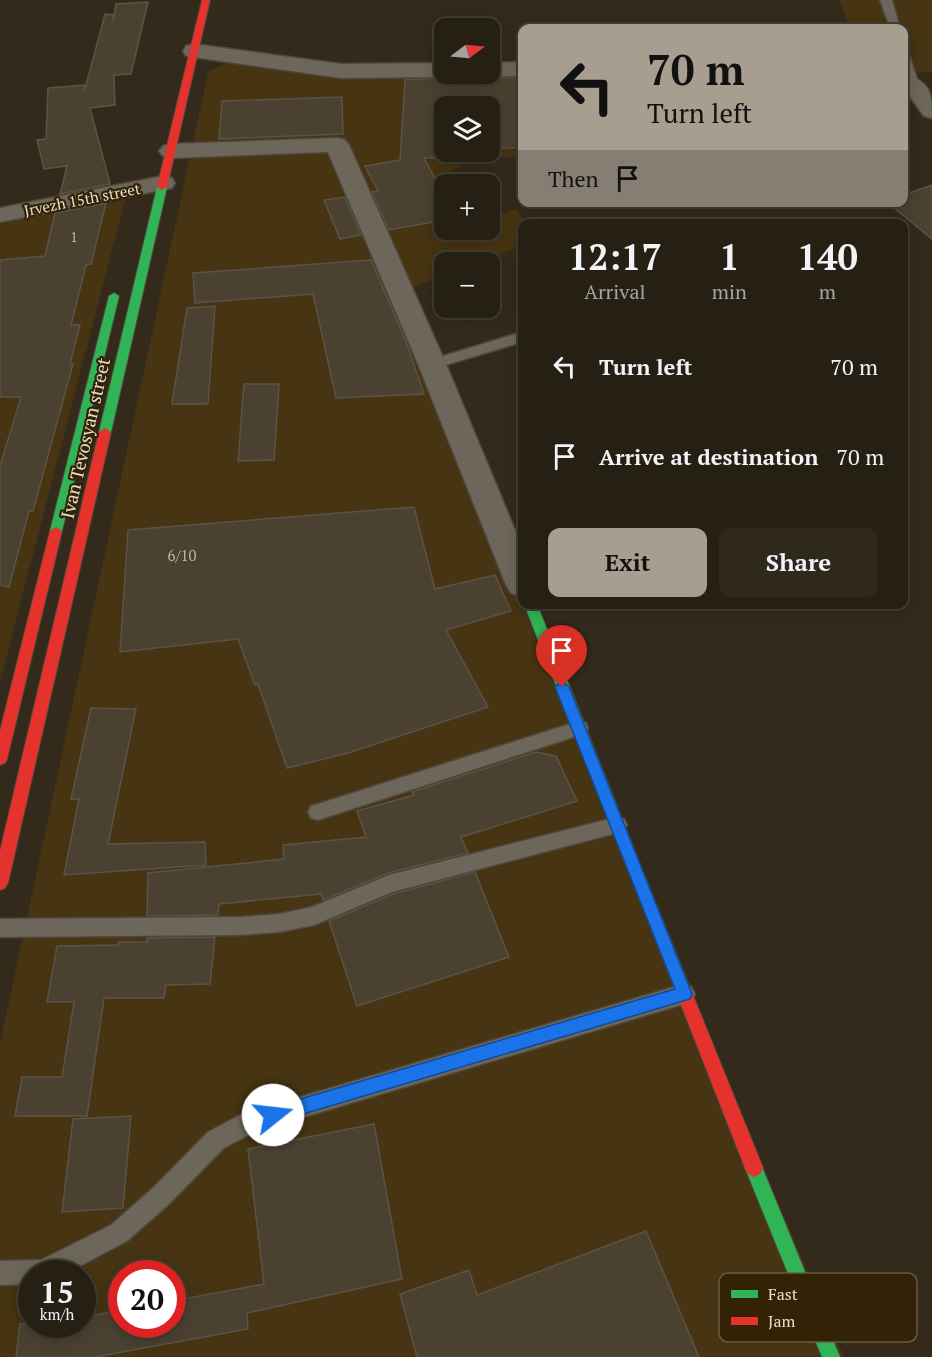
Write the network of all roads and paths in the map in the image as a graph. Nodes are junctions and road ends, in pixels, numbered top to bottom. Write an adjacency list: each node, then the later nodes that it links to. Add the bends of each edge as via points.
1 (206, 0): 4 (main road, Ivan Tevosyan street)
2 (886, 0): 3 (lane)
3 (894, 24)
4 (194, 51): 7 (street, via 341,71); 11 (main road, Ivan Tevosyan street)
5 (908, 66): 9 (lane)
6 (518, 69): 8 (street)
7 (434, 70)
8 (500, 70)
9 (916, 84): 10 (street)
10 (932, 111)
11 (171, 151): 12 (main road, Ivan Tevosyan street); 16 (street, via 337,145)
12 (146, 187): 13 (street, Jrvezh 15th street); 23 (main road, Ivan Tevosyan street)
13 (0, 215)
14 (117, 281): 20 (main road, Ivan Tevosyan street)
15 (518, 338): 16 (lane)
16 (432, 364): 17 (street)
17 (518, 575)
18 (532, 609): 19 (main road)
19 (579, 728): 21 (lane); 22 (main road)
20 (0, 759)
21 (318, 812)
22 (617, 825): 24 (lane, via 388,884 314,916 279,923); 25 (main road)
23 (0, 883)
24 (0, 928)
25 (684, 994): 26 (lane, via 250,1122 216,1140 118,1233 44,1272); 27 (main road)
26 (0, 1273)
27 (797, 1273)
28 (825, 1342): 29 (main road)
29 (831, 1357)

